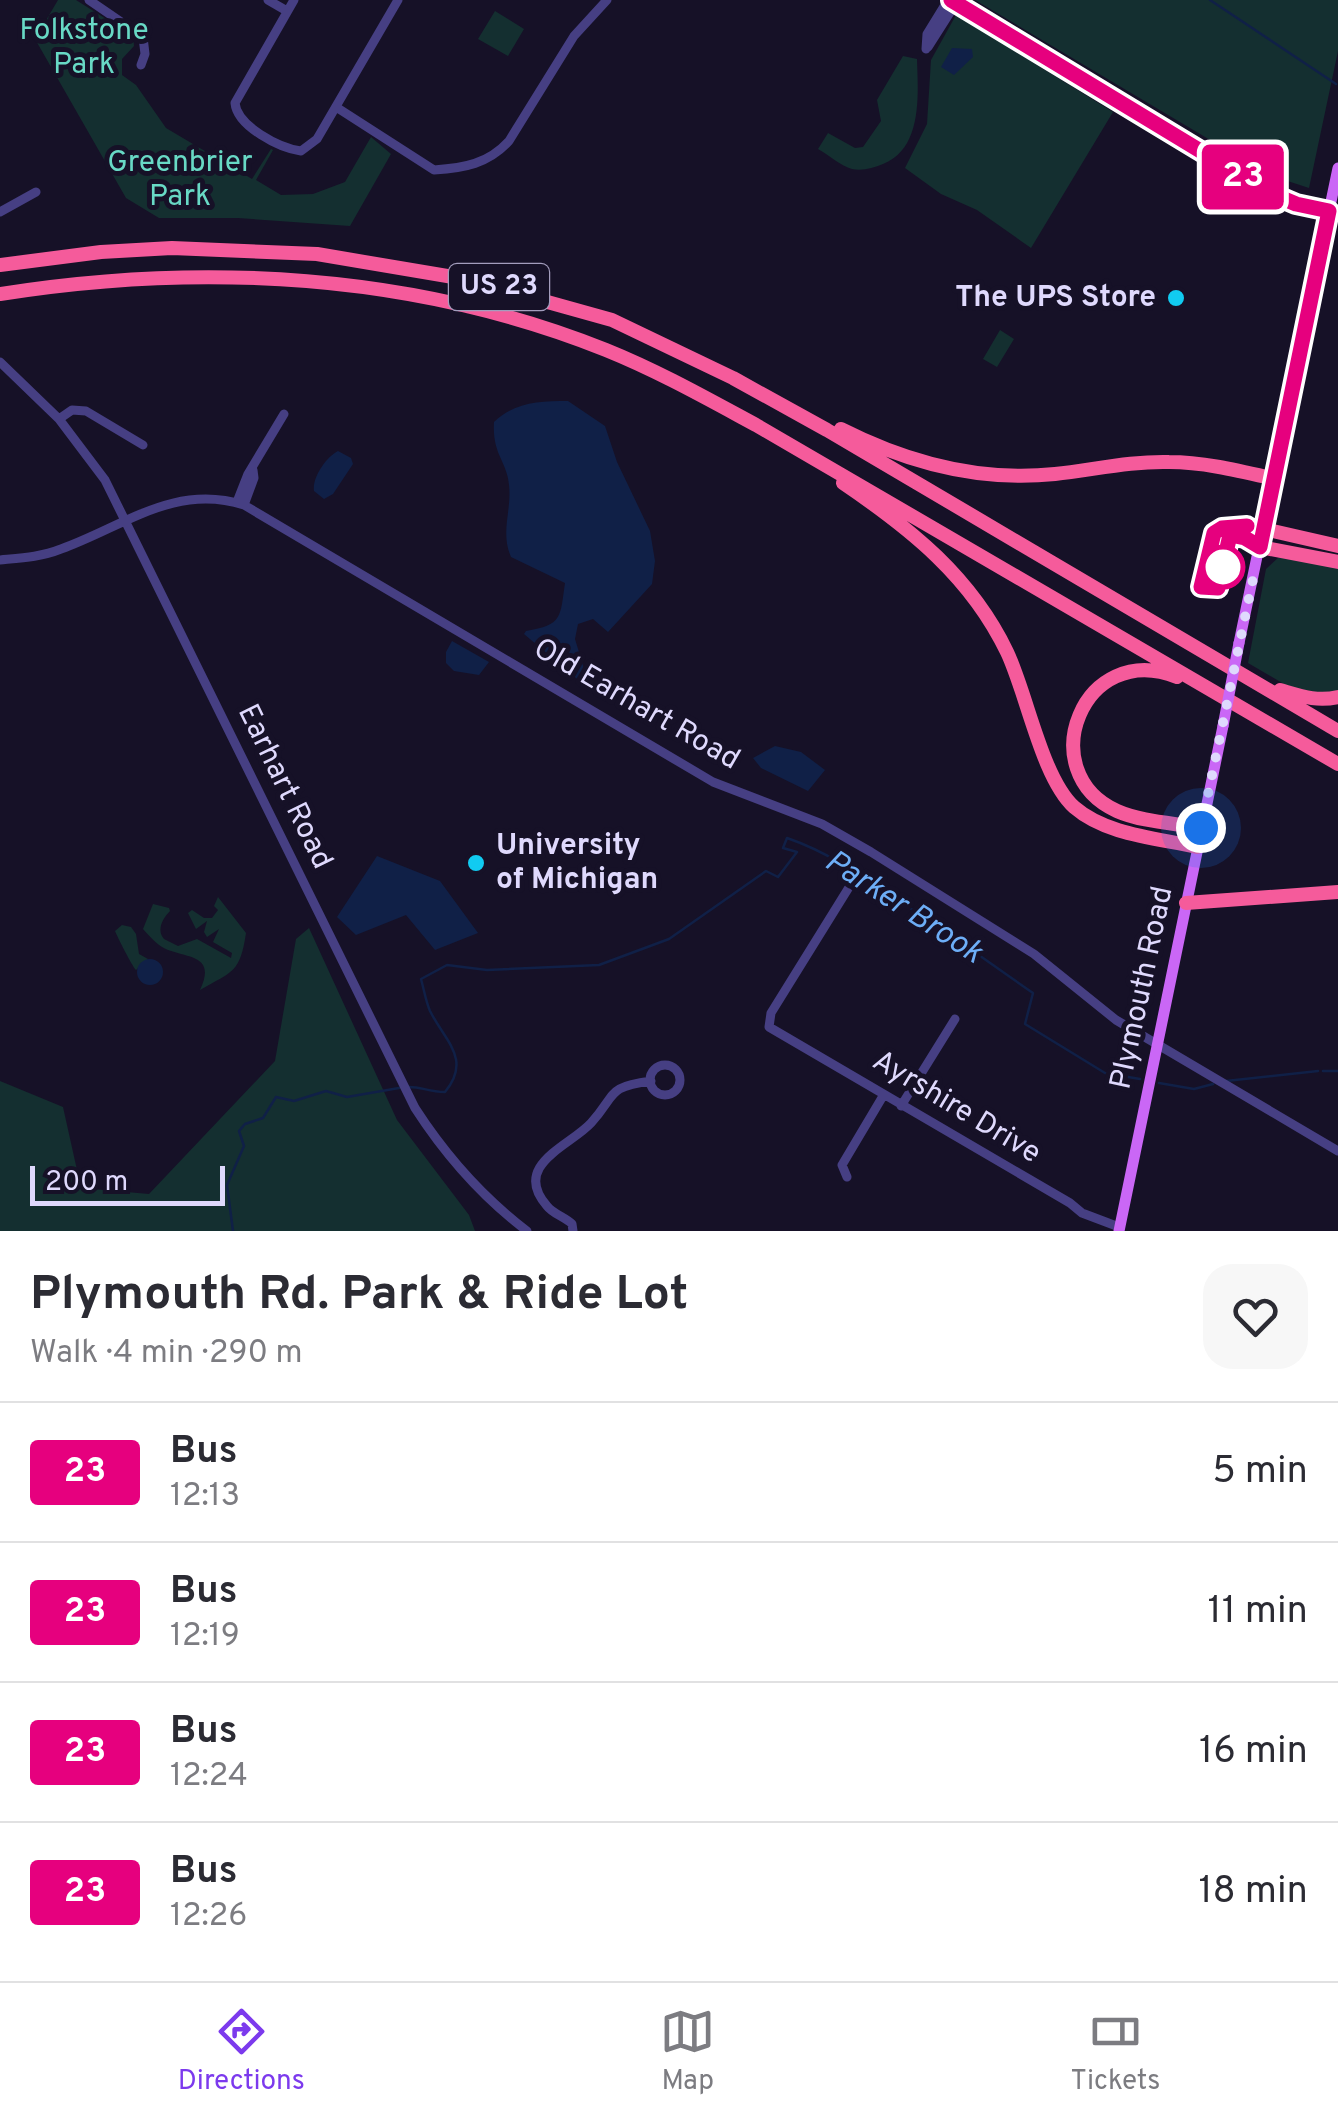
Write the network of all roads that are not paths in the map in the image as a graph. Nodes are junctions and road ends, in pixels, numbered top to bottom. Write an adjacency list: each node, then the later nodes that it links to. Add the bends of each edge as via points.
1 (90, 0): 8 (street, via 143,37)
2 (268, 0): 7 (street)
3 (294, 0): 7 (street)
4 (398, 0): 9 (street)
5 (607, 0): 9 (street, via 574,36 509,141 478,164 434,170)
6 (952, 1): 6 (street, via 927,34 926,49); 13 (street, via 1270,193)
7 (287, 11): 9 (street, via 239,93 236,110 244,122 300,151 312,145)
8 (141, 65)
9 (336, 106)
10 (1338, 168): 13 (main road, Plymouth Road)
11 (36, 192): 12 (street)
12 (4, 210)
13 (1334, 212): 22 (main road, Plymouth Road)
14 (0, 265): 16 (highway, US 23, via 172,248 318,254 466,278)
15 (0, 294): 20 (highway, US 23, via 172,276 390,292 578,340)
16 (612, 320): 22 (highway, via 730,367 879,448 927,464 1019,476 1169,462); 30 (highway, US 23, via 768,396)
17 (0, 362): 19 (street, Earhart Road)
18 (284, 414): 23 (street)
19 (59, 419): 21 (street, via 86,411); 24 (street, Earhart Road)
20 (756, 424): 32 (highway, US 23); 36 (highway, via 914,534 960,578 1008,654 1050,768 1074,807 1108,827)
21 (143, 444)
22 (1274, 479): 25 (main road, Plymouth Road)
23 (240, 503): 24 (street, Old Earhart Road, via 186,498); 41 (street, Old Earhart Road, via 712,782 822,824 872,852 1021,945 1116,1020)
24 (126, 520): 28 (street, Old Earhart Road, via 57,551); 48 (street, Earhart Road, via 400,1084 473,1186)
25 (1264, 529): 26 (highway); 27 (main road, Plymouth Road)
26 (1338, 546)
27 (1260, 547): 29 (highway); 35 (main road, Plymouth Road, bridge)
28 (0, 560)
29 (1338, 562)
30 (1256, 683): 31 (highway, via 1304,698); 33 (highway, US 23)
31 (1338, 697)
32 (1259, 718): 34 (highway, US 23); 35 (highway, via 1150,669 1112,678 1082,707 1074,747 1088,788 1118,811)
33 (1338, 732)
34 (1338, 764)
35 (1201, 828): 36 (main road, Plymouth Road)
36 (1197, 847): 39 (main road, Plymouth Road)
37 (856, 876): 43 (street, Ayrshire Drive, via 770,1013 768,1027)
38 (1338, 892): 39 (highway)
39 (1186, 903): 41 (main road, Plymouth Road)
40 (955, 1019): 44 (street)
41 (1157, 1043): 45 (street, Old Earhart Road); 47 (main road, Plymouth Road)
42 (650, 1081): 49 (street, via 612,1093 590,1125 540,1166 537,1185 546,1206)
43 (883, 1096): 44 (street, Ayrshire Drive); 46 (street, via 842,1165)
44 (901, 1106): 47 (street, Ayrshire Drive, via 1082,1214)
45 (1338, 1151)
46 (847, 1178)
47 (1119, 1229)
48 (527, 1231)
49 (574, 1231)

